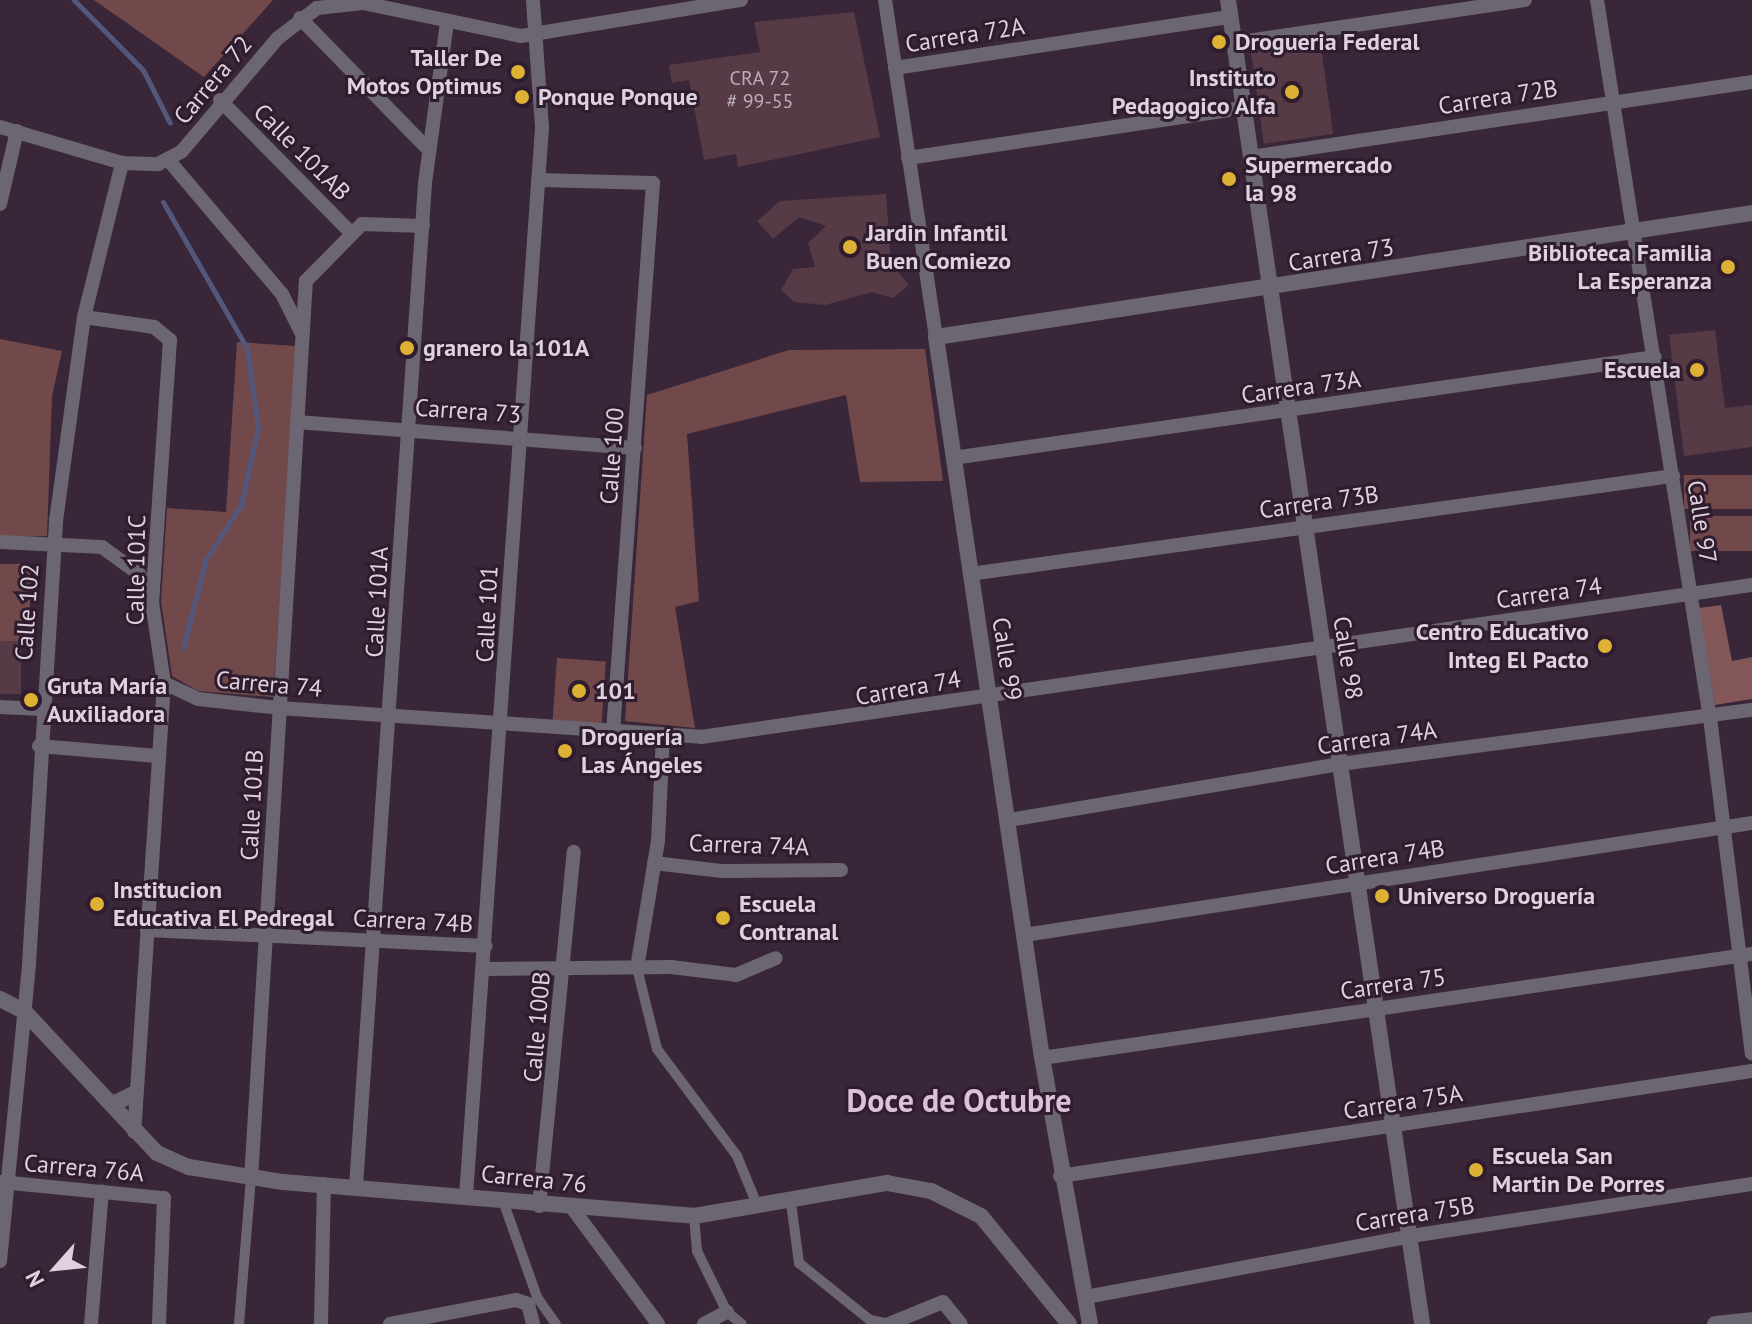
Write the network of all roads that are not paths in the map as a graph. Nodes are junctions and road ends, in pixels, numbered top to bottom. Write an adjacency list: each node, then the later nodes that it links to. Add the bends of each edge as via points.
1 (533, 0): 9 (street)
2 (741, 0): 9 (street, Carrera 72)
3 (885, 0): 11 (street, Calle 99)
4 (1525, 0): 10 (street)
5 (1597, 0): 14 (street, Calle 97)
6 (1229, 8): 10 (street, Calle 98); 11 (street, Carrera 72A)
7 (300, 18): 8 (street, Carrera 72, via 317,8 363,3); 13 (street, Carrera 72); 18 (street)
8 (447, 22): 9 (street, Carrera 72); 18 (street, Calle 101A)
9 (535, 35): 23 (street, Calle 101)
10 (1234, 43): 15 (street, Calle 98)
11 (895, 68): 20 (street, Calle 99)
12 (1752, 82): 14 (street, Carrera 72B)
13 (220, 100): 21 (street, Carrera 72); 28 (street, Calle 101AB)
14 (1613, 102): 19 (street, Carrera 72B); 27 (street, Calle 97)
15 (1242, 108): 19 (street, Calle 98); 20 (street)
16 (0, 127): 17 (street)
17 (17, 131): 22 (street); 24 (street)
18 (429, 150): 26 (street, Calle 101A)
19 (1250, 157): 29 (street, Calle 98)
20 (908, 158): 32 (street, Calle 99)
21 (170, 162): 22 (street); 31 (street, Calle 101B, via 282,294)
22 (122, 163): 30 (street, Calle 102)
23 (538, 180): 37 (street, Calle 101); 38 (street, Calle 100, via 653,183)
24 (0, 204)
25 (1752, 213): 27 (street, Carrera 73)
26 (423, 226): 28 (street, via 362,224); 36 (street, Calle 101A)
27 (1633, 231): 29 (street, Carrera 73); 33 (street, Calle 97)
28 (352, 234): 31 (street, Calle 101B, via 306,281)
29 (1269, 291): 32 (street, Carrera 73); 34 (street, Calle 98)
30 (84, 317): 42 (street, Calle 102); 47 (street, Calle 101C, via 154,327 170,340)
31 (302, 335): 35 (street, Calle 101B)
32 (936, 337): 39 (street, Calle 99)
33 (1655, 357): 34 (street, Carrera 73A); 40 (street, Calle 97)
34 (1283, 412): 39 (street, Carrera 73A); 41 (street, Calle 98)
35 (297, 422): 36 (street, Carrera 73); 52 (street, Calle 101B)
36 (409, 431): 37 (street, Carrera 73); 55 (street, Calle 101A)
37 (519, 439): 38 (street, Carrera 73); 57 (street, Calle 101)
38 (635, 448): 58 (street, Calle 100)
39 (953, 458): 44 (street, Calle 99)
40 (1673, 476): 41 (street, Carrera 73B); 46 (street, Calle 97)
41 (1302, 526): 44 (street, Carrera 73B); 48 (street, Calle 98)
42 (54, 541): 43 (street); 47 (street, via 123,558); 53 (street, Calle 102)
43 (0, 542)
44 (970, 574): 50 (street, Calle 99)
45 (1752, 585): 46 (street, Carrera 74)
46 (1691, 596): 48 (street, Carrera 74); 56 (street, Calle 97)
47 (152, 602): 49 (street, Calle 101C)
48 (1321, 647): 50 (street, Carrera 74); 62 (street, Calle 98)
49 (164, 683): 52 (street, Carrera 74, via 198,699); 61 (street, Calle 101C)
50 (989, 697): 59 (street, Carrera 74, via 750,734); 63 (street, Calle 99)
51 (0, 707): 53 (street)
52 (279, 708): 55 (street, Carrera 74); 72 (street, Calle 101B)
53 (42, 709): 60 (street, Calle 102)
54 (1752, 710): 56 (street, Carrera 74A)
55 (393, 716): 57 (street, Carrera 74); 73 (street, Calle 101A)
56 (1710, 718): 62 (street, Carrera 74A); 65 (street, Calle 97)
57 (503, 724): 58 (street, Carrera 74); 74 (street, Calle 101)
58 (613, 732): 59 (street, Carrera 74)
59 (663, 735): 67 (street)
60 (39, 746): 61 (street); 82 (street, Calle 102)
61 (158, 756): 70 (street, Calle 101C)
62 (1340, 764): 63 (street, Carrera 74A); 69 (street, Calle 98)
63 (1009, 820): 71 (street, Calle 99)
64 (1752, 823): 65 (street, Carrera 74B)
65 (1720, 828): 69 (street, Carrera 74B); 75 (street, Calle 97)
66 (574, 852): 79 (street, Calle 100B)
67 (654, 863): 68 (street, Carrera 74A, via 722,871); 77 (street)
68 (841, 870)
69 (1360, 883): 71 (street, Carrera 74B); 81 (street, Calle 98)
70 (147, 930): 72 (street, Carrera 74B); 86 (street, Calle 101C)
71 (1024, 935): 84 (street, Calle 99)
72 (266, 936): 73 (street, Carrera 74B); 91 (street, Calle 101B)
73 (375, 941): 74 (street, Carrera 74B); 95 (street, Calle 101A)
74 (486, 946): 78 (street, Calle 101)
75 (1745, 955): 81 (street, Carrera 75); 83 (street, Calle 97)
76 (776, 958): 77 (street, Carrera 74B, via 736,975)
77 (637, 968): 79 (street, Carrera 74B); 102 (street, via 657,1049 737,1156)
78 (484, 969): 79 (street, Carrera 74B); 97 (street, Calle 101)
79 (565, 970): 100 (street, Calle 100B)
80 (0, 999): 82 (street, Carrera 76)
81 (1378, 1008): 84 (street, Carrera 75); 88 (street, Calle 98)
82 (24, 1011): 87 (street, Carrera 76); 92 (street, Calle 102)
83 (1752, 1053)
84 (1042, 1058): 90 (street, Calle 99)
85 (1752, 1071): 88 (street, Carrera 75A)
86 (136, 1093): 87 (street, via 113,1104); 89 (street, Calle 101C)
87 (104, 1097): 89 (street, Carrera 76)
88 (1395, 1125): 90 (street, Carrera 75A); 104 (street, Calle 98)
89 (134, 1132): 91 (street, Carrera 76, via 175,1162)
90 (1060, 1176): 106 (street, Calle 99)
91 (251, 1179): 93 (street, Carrera 76); 111 (street, Calle 101B)
92 (3, 1182): 96 (street, Carrera 76A); 105 (street, Calle 102)
93 (324, 1184): 95 (street, Carrera 76); 112 (street)
94 (1752, 1184): 104 (street, Carrera 75B)
95 (356, 1186): 97 (street, Carrera 76)
96 (102, 1191): 109 (street); 110 (street, Carrera 76A, via 164,1198)
97 (466, 1196): 98 (street, Carrera 76)
98 (502, 1198): 100 (street, Carrera 76); 115 (street, via 537,1297)
99 (791, 1203): 102 (street, Carrera 76); 119 (street, via 799,1263 870,1320); 121 (street, Carrera 76, via 887,1183 961,1202 1007,1241)
100 (539, 1206): 101 (street, Carrera 76)
101 (573, 1209): 103 (street, Carrera 76); 116 (street)
102 (759, 1209): 103 (street, Carrera 76)
103 (694, 1216): 107 (street, via 697,1251)
104 (1411, 1236): 106 (street, Carrera 75B); 123 (street, Calle 98)
105 (0, 1261)
106 (1086, 1297): 122 (street, Calle 99)
107 (727, 1312): 117 (street); 118 (street)
108 (1752, 1320): 124 (street)
109 (91, 1324)
110 (159, 1324)
111 (239, 1324)
112 (321, 1324)
113 (390, 1324): 114 (street, via 516,1300 528,1304)
114 (533, 1324)
115 (556, 1324)
116 (658, 1324)
117 (704, 1324)
118 (742, 1324)
119 (889, 1324): 120 (street, via 943,1302)
120 (961, 1324)
121 (1069, 1324)
122 (1090, 1324)
123 (1422, 1324)
124 (1715, 1324)

